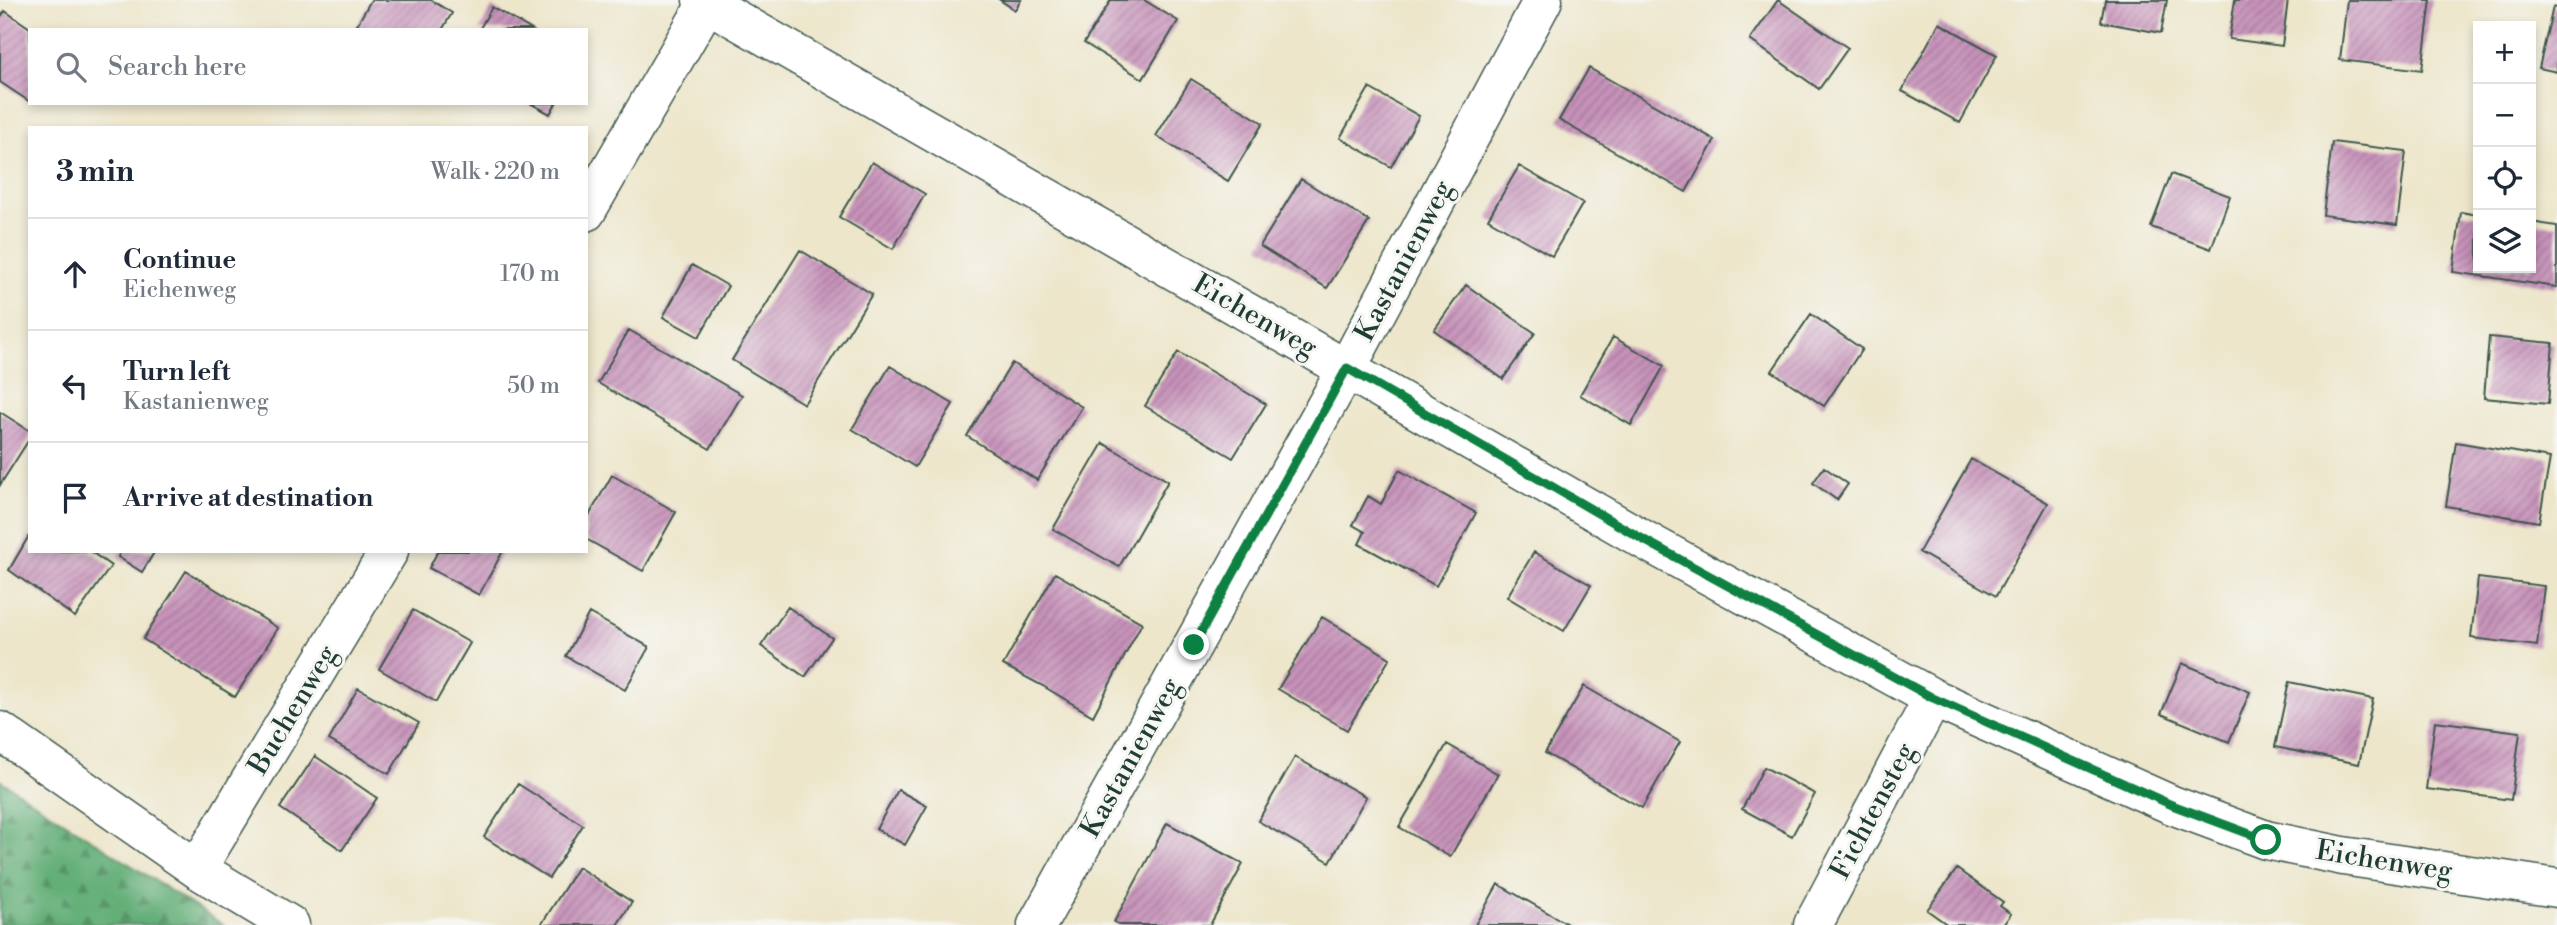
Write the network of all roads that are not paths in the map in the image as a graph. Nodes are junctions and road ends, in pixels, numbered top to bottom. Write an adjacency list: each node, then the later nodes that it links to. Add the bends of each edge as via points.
1 (1543, 0): 4 (street, Kastanienweg)
2 (705, 1): 3 (street); 4 (street, Eichenweg)
3 (588, 208)
4 (1347, 368): 6 (street, Eichenweg, via 1646,541); 11 (street, Kastanienweg)
5 (388, 553): 8 (street, Buchenweg)
6 (1933, 698): 9 (street, Eichenweg, via 2172,805 2266,840); 12 (street, Fichtensteg)
7 (0, 731): 8 (street)
8 (197, 869): 10 (street)
9 (2557, 888)
10 (290, 925)
11 (1037, 925)
12 (1813, 925)

